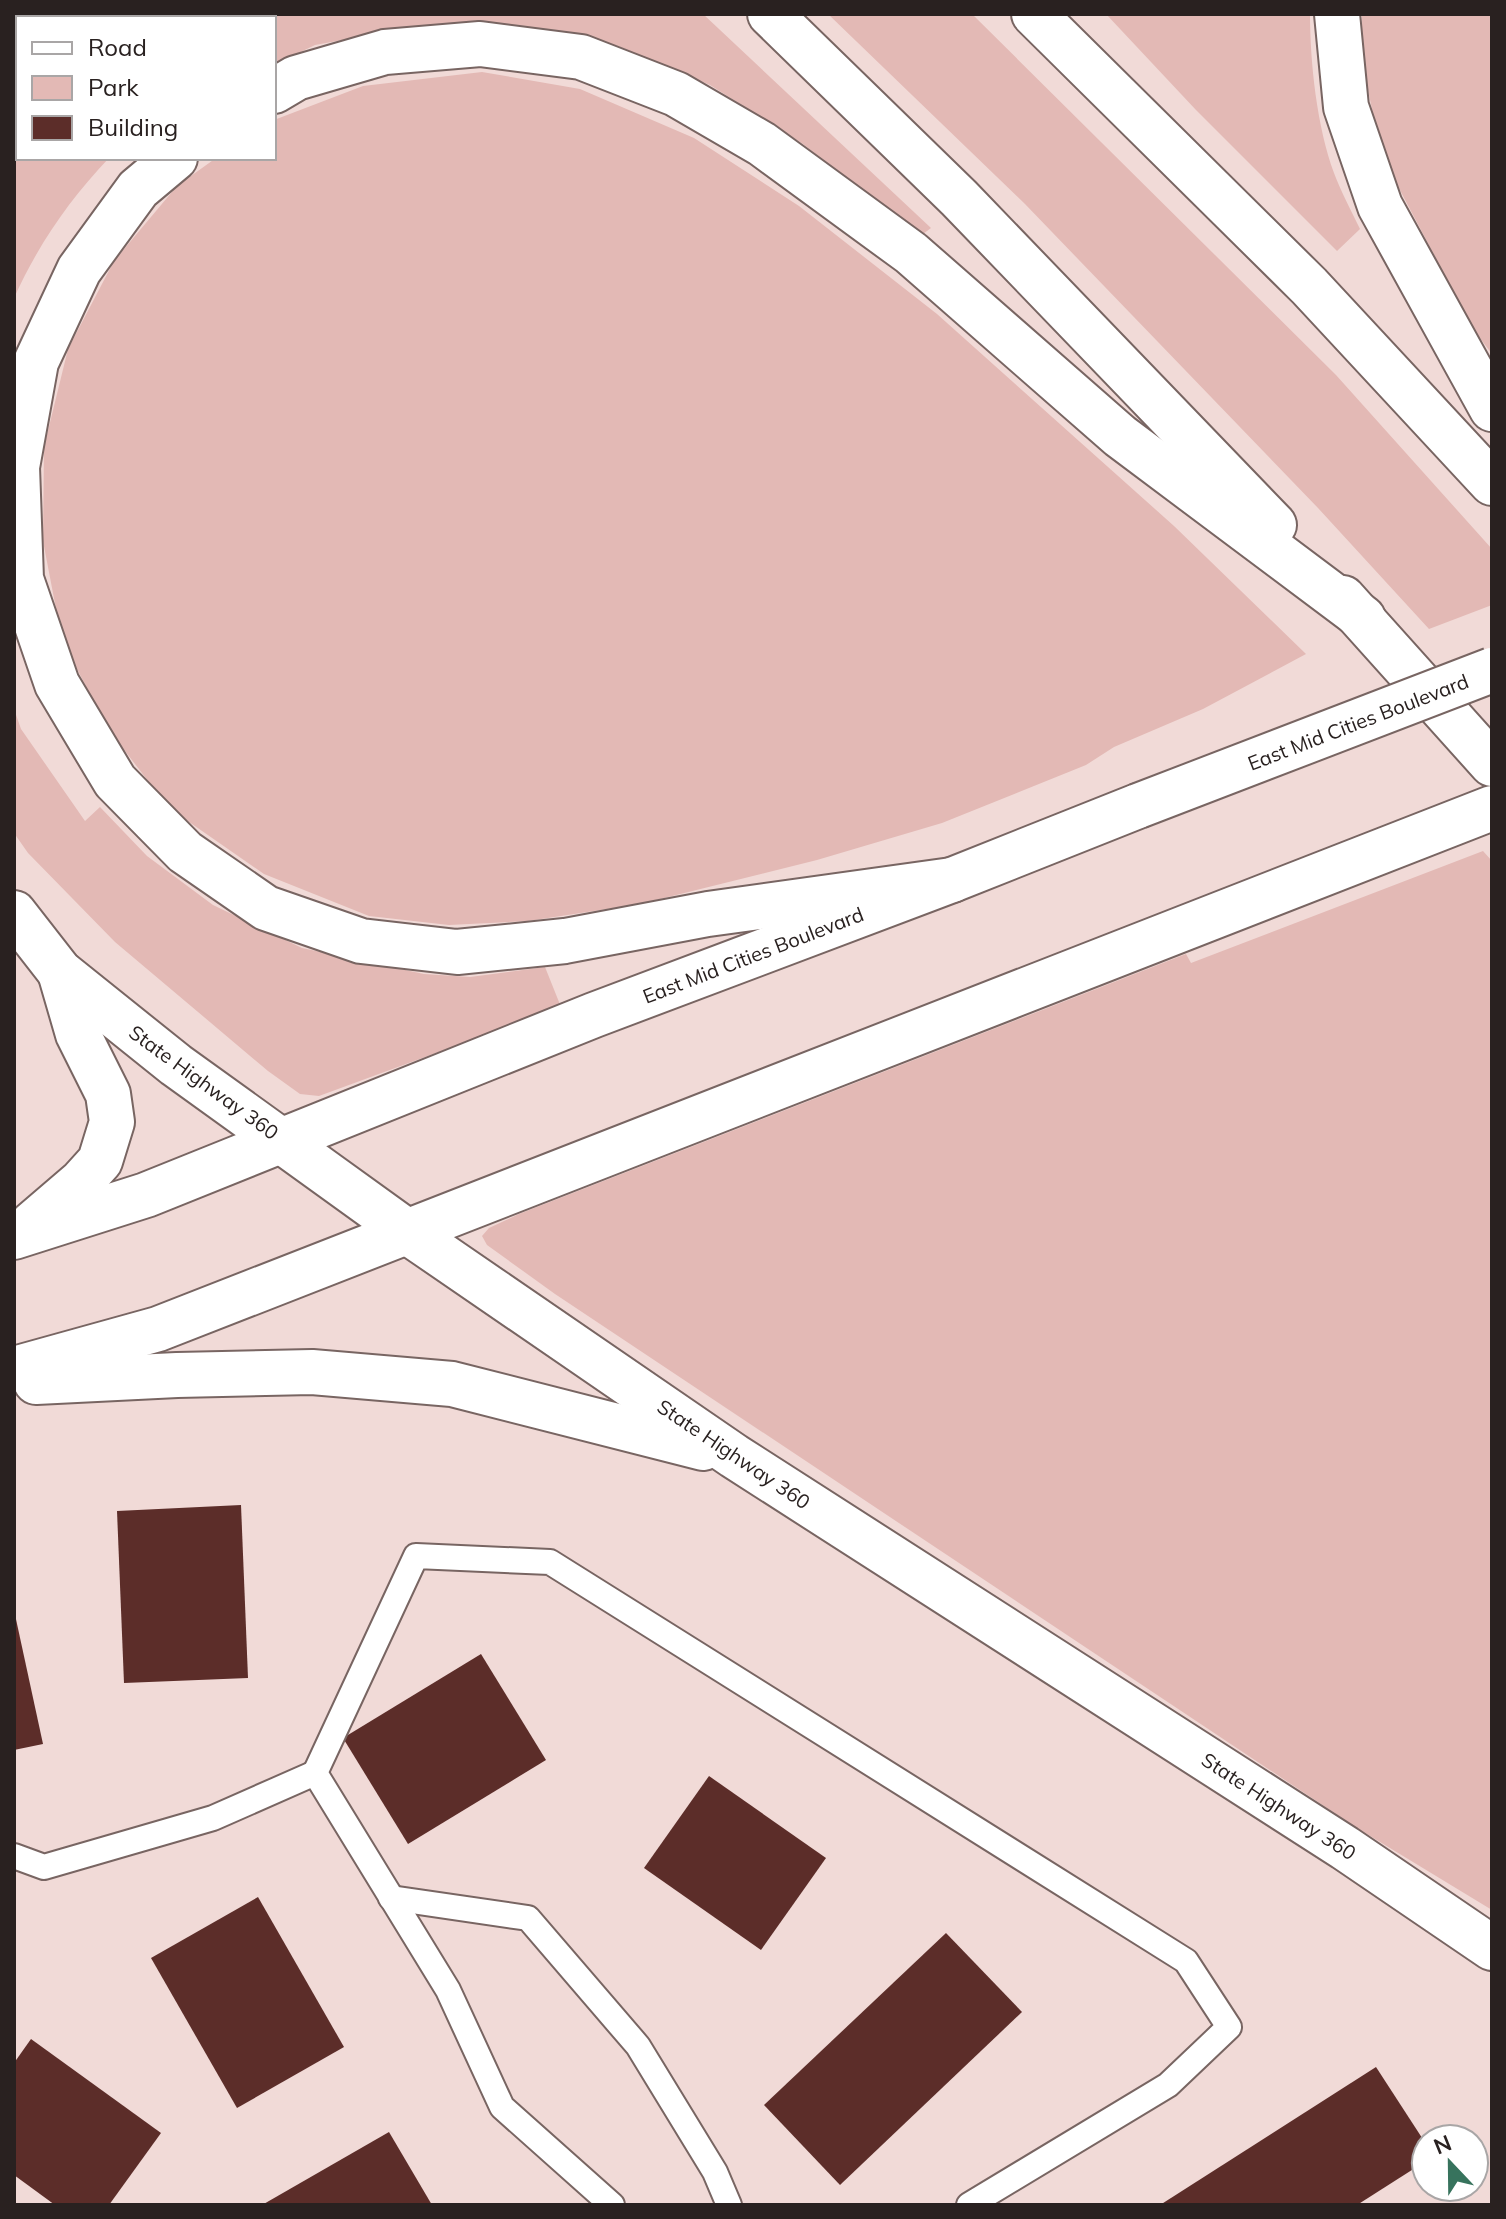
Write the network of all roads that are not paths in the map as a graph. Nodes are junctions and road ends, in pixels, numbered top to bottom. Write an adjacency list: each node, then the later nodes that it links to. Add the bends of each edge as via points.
1 (770, 14): 8 (main road, via 959,198)
2 (1034, 14): 7 (main road, via 1309,286)
3 (1337, 14): 6 (main road, via 1346,107 1380,206)
4 (276, 90): 8 (main road, via 296,78 385,52 480,44 581,57 676,94 762,144 911,253 1120,436)
5 (173, 160): 12 (main road, via 138,189 79,270 36,362 17,467 21,579 57,684 115,781 185,852 266,908 361,941 457,952 565,941 708,914)
6 (1492, 409)
7 (1492, 483)
8 (1363, 618): 10 (main road)
9 (1492, 670): 12 (main road, East Mid Cities Boulevard, bridge)
10 (1492, 764)
11 (1492, 808): 16 (main road)
12 (952, 880): 15 (main road, East Mid Cities Boulevard, via 594,1015)
13 (14, 913): 14 (main road, State Highway 360)
14 (60, 972): 15 (main road, State Highway 360, via 176,1065); 17 (main road, via 78,1034 108,1094 112,1122 100,1161)
15 (285, 1141): 16 (main road, State Highway 360); 17 (main road, East Mid Cities Boulevard, via 146,1195)
16 (409, 1233): 18 (main road, via 158,1329); 20 (main road, State Highway 360)
17 (15, 1237)
18 (14, 1369)
19 (14, 1383): 20 (main road, via 312,1372 452,1384)
20 (734, 1456): 24 (main road, State Highway 360)
21 (315, 1773): 22 (lane, via 213,1818 44,1867); 23 (lane); 27 (lane, via 416,1556 550,1562 1186,1961 1229,2027 1168,2085)
22 (14, 1856)
23 (391, 1898): 25 (lane, via 448,1990 502,2107); 26 (lane, via 528,1918 638,2046 715,2172)
24 (1492, 1948)
25 (612, 2205)
26 (729, 2205)
27 (969, 2205)

